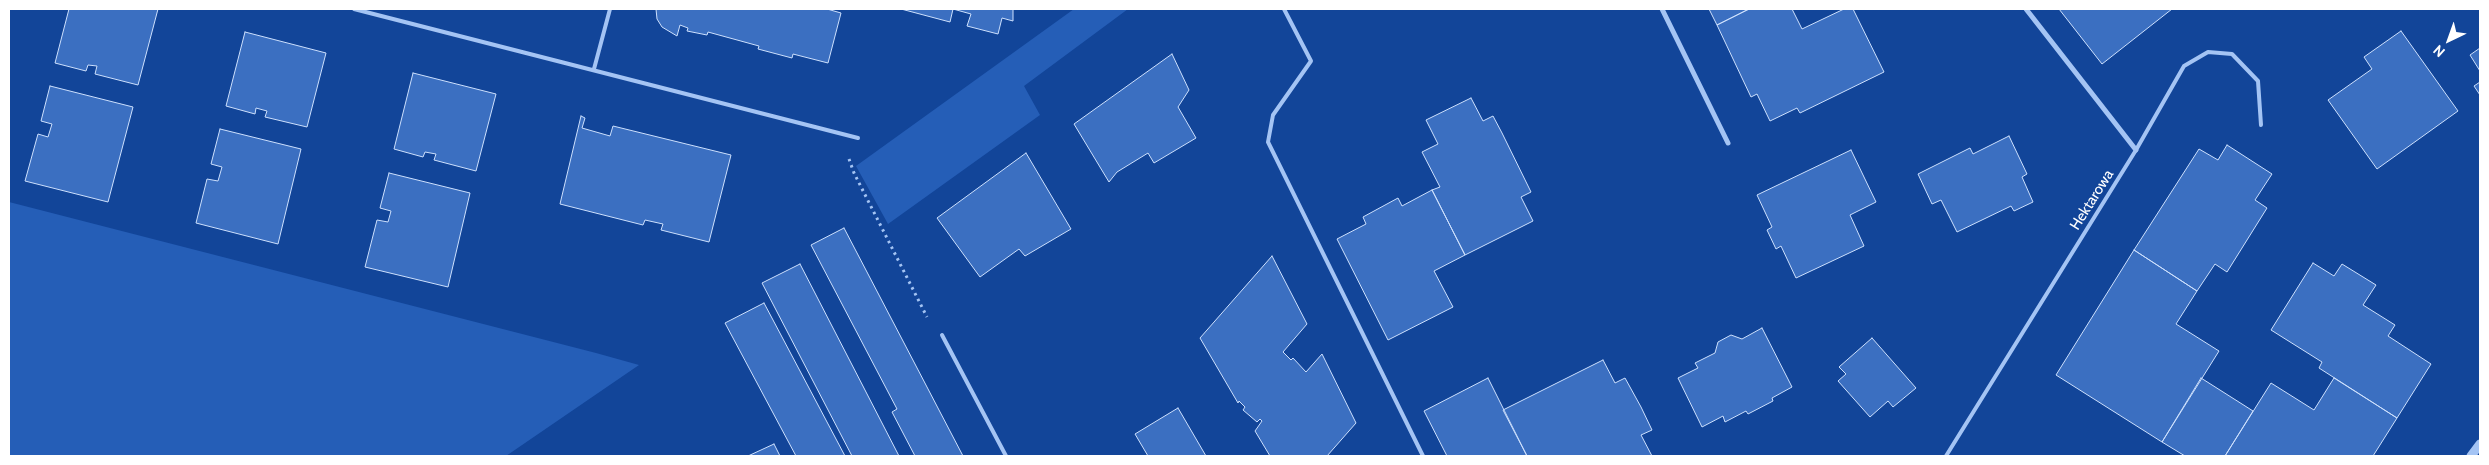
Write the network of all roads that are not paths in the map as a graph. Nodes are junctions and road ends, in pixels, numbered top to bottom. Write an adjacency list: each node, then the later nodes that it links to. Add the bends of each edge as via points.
1 (354, 9): 6 (lane)
2 (610, 9): 6 (lane)
3 (1284, 9): 14 (lane, via 1311,61 1273,115 1268,142)
4 (1662, 9): 9 (street)
5 (2026, 9): 10 (street)
6 (594, 69): 8 (lane)
7 (2261, 125): 10 (lane, Hektarowa, via 2258,81 2232,54 2208,52 2184,66)
8 (858, 138)
9 (1728, 143)
10 (2136, 150): 15 (lane, Hektarowa)
11 (942, 334): 13 (lane)
12 (2480, 444): 16 (street)
13 (1006, 456)
14 (1422, 456)
15 (1946, 456)
16 (2471, 456)

